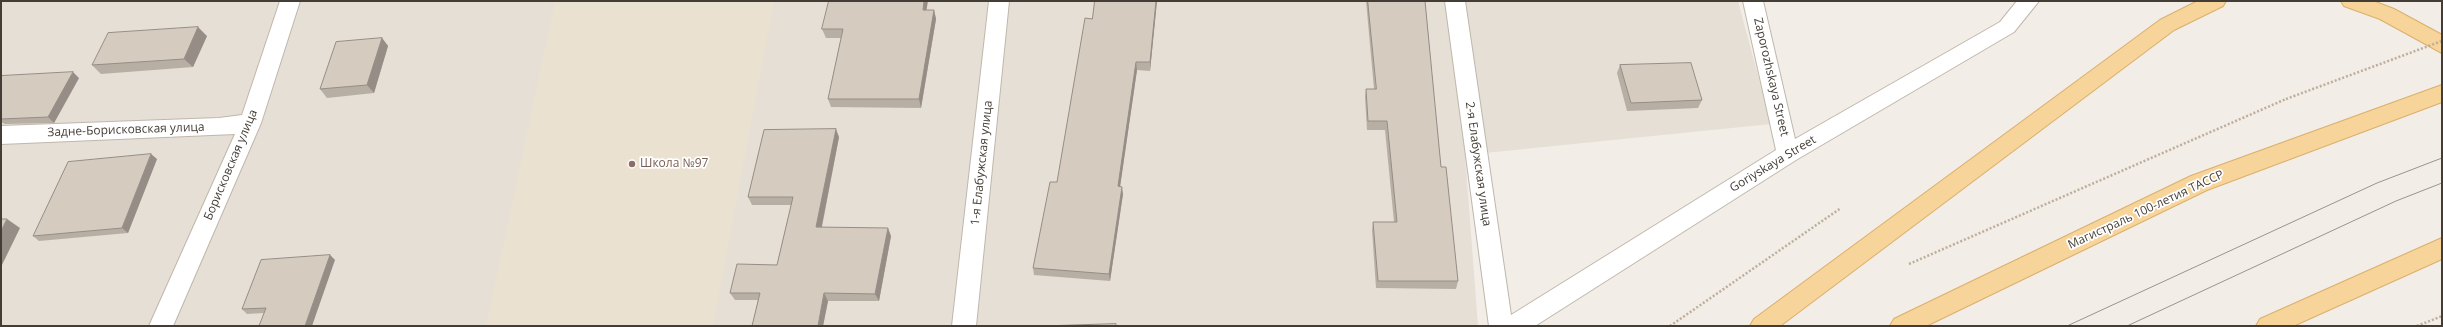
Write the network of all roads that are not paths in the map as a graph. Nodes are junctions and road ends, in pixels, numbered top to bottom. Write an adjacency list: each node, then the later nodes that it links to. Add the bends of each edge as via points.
1 (290, 1): 10 (street, Борисковская улица)
2 (999, 1): 15 (street, 1-я Елабужская улица)
3 (1455, 1): 16 (street, 2-я Елабужская улица)
4 (1753, 1): 12 (street, Zaporozhskaya Street)
5 (2028, 1): 12 (street, Goriyskaya Street, via 2007,27)
6 (2216, 1): 18 (main road, via 2167,25)
7 (2351, 1): 8 (main road, via 2388,14)
8 (2442, 45)
9 (2442, 93): 19 (main road, Магистраль 100-летия ТАССР, via 2199,183)
10 (250, 124): 11 (street, Задне-Борисковская улица); 14 (street, Борисковская улица)
11 (1, 135)
12 (1788, 154): 17 (street, Goriyskaya Street)
13 (2442, 248): 20 (main road)
14 (161, 326)
15 (964, 326)
16 (1501, 326)
17 (1515, 326)
18 (1762, 326)
19 (1902, 326)
20 (2268, 326)

